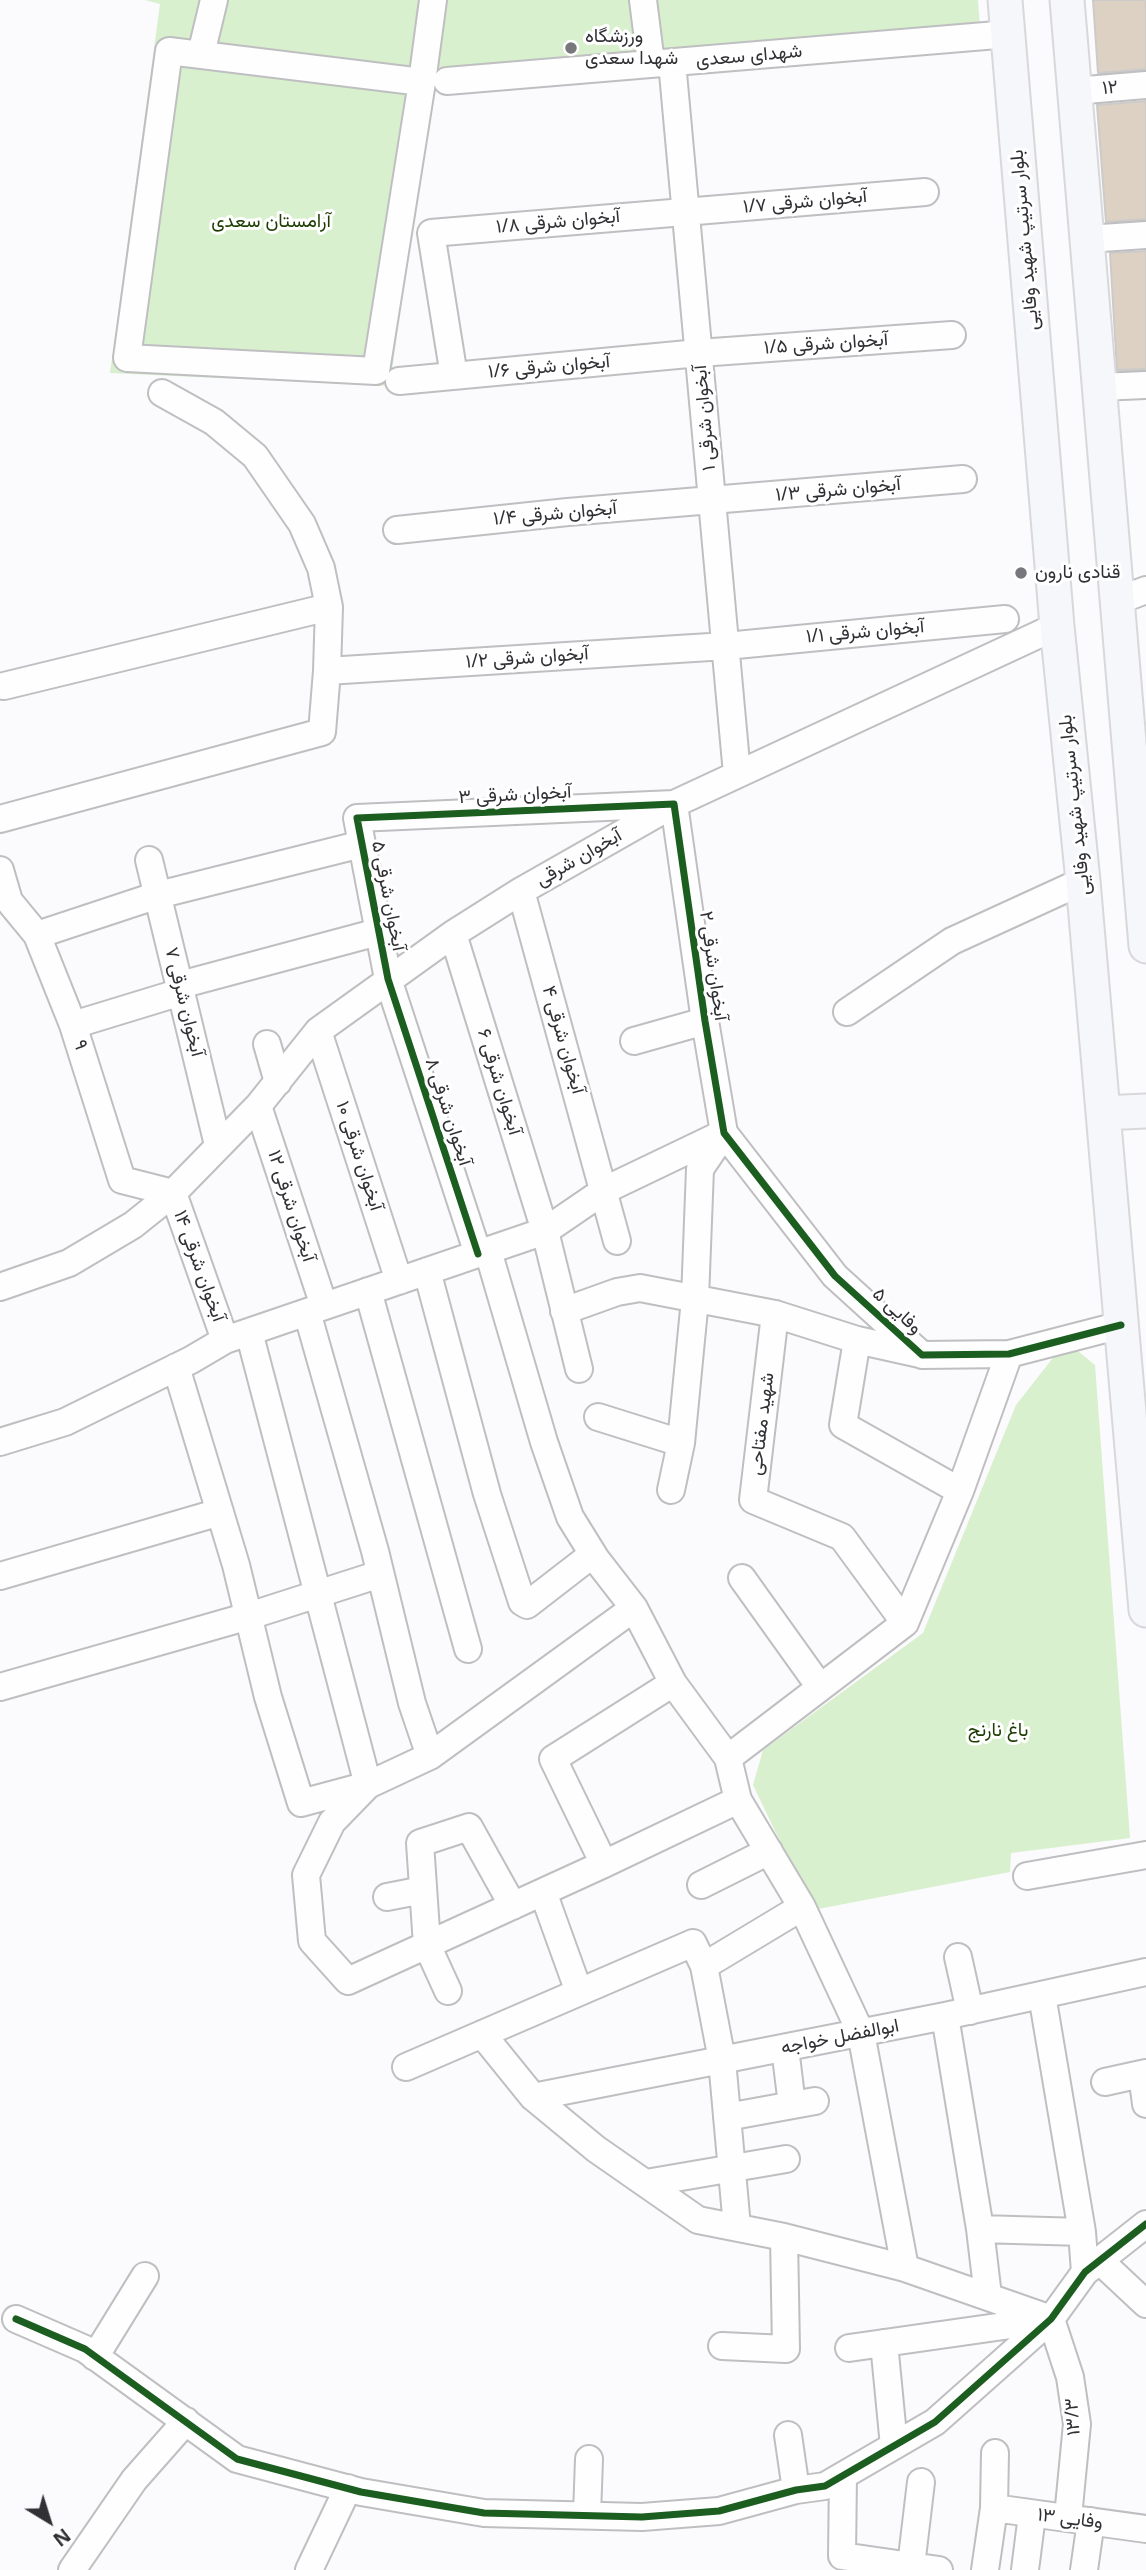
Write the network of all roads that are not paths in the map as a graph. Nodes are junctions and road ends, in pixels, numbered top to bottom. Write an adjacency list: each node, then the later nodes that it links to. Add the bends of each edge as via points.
1 (214, 0): 7 (street)
2 (433, 0): 9 (street)
3 (643, 0): 8 (street, آبخوان شرقی ۱)
4 (1005, 0): 6 (main road, بلوار سرتیپ شهید وفایی)
5 (1067, 0): 11 (main road)
6 (1009, 34): 8 (street, شهدای سعدی); 29 (main road, بلوار سرتیپ شهید وفایی)
7 (201, 54): 9 (street, شهدای سعدی); 9 (street, شهدای سعدی, via 169,51 127,358 376,371)
8 (662, 62): 9 (street, شهدای سعدی); 13 (street, آبخوان شرقی ۱)
9 (435, 81)
10 (1146, 85): 11 (street, ۱۲)
11 (1074, 90): 15 (main road)
12 (925, 192): 13 (street, آبخوان شرقی ۱/۷)
13 (686, 212): 17 (street, آبخوان شرقی ۱); 18 (street, آبخوان شرقی ۱/۸, via 431,233)
14 (1146, 234): 15 (street)
15 (1087, 239): 21 (main road)
16 (952, 335): 17 (street, آبخوان شرقی ۱/۵)
17 (699, 353): 18 (street, آبخوان شرقی ۱/۶); 24 (street, آبخوان شرقی ۱)
18 (454, 376): 19 (street, آبخوان شرقی ۱/۶)
19 (399, 381)
20 (1146, 385): 21 (street)
21 (1099, 387): 26 (main road)
22 (162, 393): 27 (street, via 214,422 255,456 302,524 321,568)
23 (963, 479): 24 (street, آبخوان شرقی ۱/۳)
24 (712, 500): 25 (street, آبخوان شرقی ۱/۴); 30 (street, آبخوان شرقی ۱)
25 (397, 530)
26 (1131, 595): 34 (main road)
27 (330, 607): 31 (street); 32 (street)
28 (1004, 619): 30 (street, آبخوان شرقی ۱/۱)
29 (1057, 626): 33 (street, آبخوان شرقی); 41 (main road, بلوار سرتیپ شهید وفایی)
30 (726, 646): 31 (street, آبخوان شرقی ۱/۲); 33 (street, آبخوان شرقی ۱)
31 (327, 671): 37 (street, via 321,732)
32 (5, 686)
33 (737, 774): 35 (street, آبخوان شرقی)
34 (1139, 782): 44 (main road)
35 (674, 804): 36 (street, آبخوان شرقی ۳); 42 (street, آبخوان شرقی); 52 (street, آبخوان شرقی ۲)
36 (356, 818): 38 (street, آبخوان شرقی ۵)
37 (0, 819)
38 (362, 844): 43 (street); 45 (street, آبخوان شرقی ۵)
39 (149, 860): 43 (street, آبخوان شرقی ۷)
40 (0, 870): 47 (street, ۹, via 9,901)
41 (1083, 881): 51 (street, via 952,941); 60 (main road, بلوار سرتیپ شهید وفایی)
42 (521, 891): 46 (street, آبخوان شرقی); 63 (street, آبخوان شرقی ۴)
43 (158, 895): 47 (street); 50 (street, آبخوان شرقی ۷)
44 (1144, 903): 48 (main road)
45 (377, 932): 49 (street, آبخوان شرقی ۵); 50 (street)
46 (453, 934): 49 (street, آبخوان شرقی); 65 (street, آبخوان شرقی ۶)
47 (37, 935): 53 (street, ۹)
48 (1146, 946)
49 (388, 979): 54 (street, آبخوان شرقی); 67 (street, آبخوان شرقی ۸)
50 (181, 989): 53 (street); 62 (street, آبخوان شرقی ۷)
51 (847, 1012)
52 (705, 1021): 55 (street); 61 (street, آبخوان شرقی ۲)
53 (73, 1025): 64 (street, ۹, via 122,1180)
54 (318, 1031): 57 (street, آبخوان شرقی); 69 (street, آبخوان شرقی ۱۰)
55 (634, 1041)
56 (267, 1044): 57 (street)
57 (278, 1082): 58 (street, آبخوان شرقی)
58 (258, 1106): 62 (street, آبخوان شرقی); 73 (street, آبخوان شرقی ۱۲)
59 (1146, 1111): 60 (main road)
60 (1103, 1113): 76 (main road, بلوار سرتیپ شهید وفایی)
61 (724, 1133): 63 (street); 72 (street, via 700,1169); 80 (street, وفایی ۵, via 835,1276)
62 (218, 1145): 64 (street, آبخوان شرقی)
63 (605, 1190): 65 (street); 66 (street, آبخوان شرقی ۴)
64 (173, 1193): 70 (street, آبخوان شرقی, via 133,1225 69,1263); 77 (street, آبخوان شرقی ۱۴)
65 (545, 1231): 67 (street); 74 (street, آبخوان شرقی ۶)
66 (617, 1241)
67 (483, 1252): 68 (street); 89 (street, آبخوان شرقی ۸, via 570,1517)
68 (427, 1271): 69 (street); 89 (street, via 487,1494 522,1602 527,1605)
69 (399, 1281): 71 (street)
70 (0, 1287)
71 (368, 1291): 73 (street); 98 (street)
72 (695, 1299): 74 (street, via 640,1288); 75 (street); 85 (street)
73 (316, 1309): 77 (street); 90 (street, آبخوان شرقی ۱۲)
74 (564, 1311): 82 (street, آبخوان شرقی ۶)
75 (775, 1314): 78 (street); 97 (street, شهید مفتاحی, via 753,1500 842,1537)
76 (1121, 1325): 79 (street, وفایی ۵); 95 (main road, بلوار سرتیپ شهید وفایی)
77 (237, 1336): 81 (street); 93 (street, آبخوان شرقی ۱۴)
78 (857, 1340): 80 (street); 87 (street, via 843,1425)
79 (1009, 1354): 80 (street, وفایی ۵); 87 (street)
80 (922, 1355)
81 (176, 1367): 84 (street, via 65,1422); 88 (street)
82 (579, 1368)
83 (597, 1417): 85 (street)
84 (0, 1442)
85 (681, 1443): 86 (street)
86 (671, 1490)
87 (960, 1491): 97 (street)
88 (220, 1512): 91 (street); 96 (street)
89 (593, 1554): 94 (street, آبخوان شرقی ۸)
90 (380, 1573): 93 (street); 102 (street, آبخوان شرقی ۱۲)
91 (0, 1576)
92 (742, 1578): 101 (street)
93 (318, 1594): 96 (street); 104 (street, آبخوان شرقی ۱۴)
94 (634, 1608): 99 (street, آبخوان شرقی ۸); 102 (street)
95 (1146, 1609)
96 (248, 1616): 100 (street); 104 (street, via 301,1803)
97 (905, 1623): 101 (street)
98 (468, 1648)
99 (673, 1683): 103 (street, آبخوان شرقی ۸); 108 (street, via 554,1759)
100 (0, 1687)
101 (820, 1687): 103 (street)
102 (430, 1756): 104 (street)
103 (728, 1758): 105 (street)
104 (368, 1785): 116 (street, via 332,1822 306,1875 312,1941 348,1981)
105 (738, 1800): 106 (street); 108 (street)
106 (769, 1852): 110 (street); 115 (street)
107 (1146, 1854): 109 (street)
108 (604, 1864): 112 (street)
109 (1027, 1876)
110 (701, 1885)
111 (423, 1890): 113 (street); 114 (street, via 420,1843 469,1827); 116 (street)
112 (543, 1892): 114 (street); 121 (street)
113 (387, 1897)
114 (513, 1906): 116 (street)
115 (802, 1907): 118 (street); 124 (street)
116 (427, 1945): 120 (street)
117 (958, 1956): 123 (street)
118 (704, 1966): 121 (street, via 693,1943); 127 (street)
119 (1146, 1972): 122 (street, ابوالفضل خواجه)
120 (448, 1991)
121 (579, 1992): 125 (street)
122 (1042, 1995): 123 (street, ابوالفضل خواجه); 140 (street)
123 (957, 2013): 124 (street, ابوالفضل خواجه); 139 (street)
124 (862, 2033): 126 (street, ابوالفضل خواجه); 143 (street)
125 (482, 2034): 128 (street); 131 (street)
126 (785, 2048): 127 (street, ابوالفضل خواجه); 133 (street, via 803,2103)
127 (722, 2060): 131 (street, ابوالفضل خواجه); 133 (street)
128 (406, 2067)
129 (1144, 2074): 130 (street); 132 (street)
130 (1105, 2082)
131 (533, 2097): 136 (street)
132 (1146, 2104)
133 (727, 2117): 135 (street)
134 (786, 2159): 135 (street)
135 (733, 2168): 136 (street); 138 (street)
136 (646, 2183): 138 (street, via 698,2220)
137 (1146, 2224): 142 (street)
138 (737, 2227): 141 (street)
139 (980, 2229): 140 (street); 145 (street)
140 (1082, 2232): 142 (street)
141 (784, 2237): 143 (street); 150 (street, via 786,2349)
142 (1093, 2266): 146 (street); 148 (street)
143 (905, 2268): 145 (street)
144 (145, 2276): 152 (street)
145 (988, 2296): 148 (street)
146 (1146, 2304)
147 (16, 2319): 152 (street)
148 (1051, 2319): 149 (street); 155 (street, via 935,2422); 165 (street, ۱۳/۳, via 1070,2377 1077,2424)
149 (884, 2343): 151 (street); 155 (street)
150 (722, 2346)
151 (849, 2348)
152 (95, 2357): 153 (street)
153 (186, 2421): 160 (street, via 237,2459); 169 (street, via 134,2480)
154 (788, 2435): 161 (street)
155 (894, 2446): 158 (street)
156 (995, 2454): 162 (street)
157 (589, 2459): 163 (street)
158 (843, 2476): 161 (street, via 825,2486); 167 (street, via 842,2556)
159 (920, 2482): 168 (street)
160 (348, 2488): 163 (street, via 484,2513); 170 (street)
161 (796, 2490): 163 (street, via 719,2511)
162 (994, 2508): 164 (street, وفایی ۱۳); 172 (street)
163 (587, 2515)
164 (1032, 2515): 165 (street, وفایی ۱۳); 173 (street)
165 (1080, 2519): 166 (street, وفایی ۱۳); 174 (street, ۱۳/۳)
166 (1145, 2522)
167 (874, 2566): 168 (street)
168 (911, 2566): 171 (street)
169 (72, 2570)
170 (309, 2570)
171 (939, 2570)
172 (985, 2570)
173 (1025, 2570)
174 (1084, 2570)

